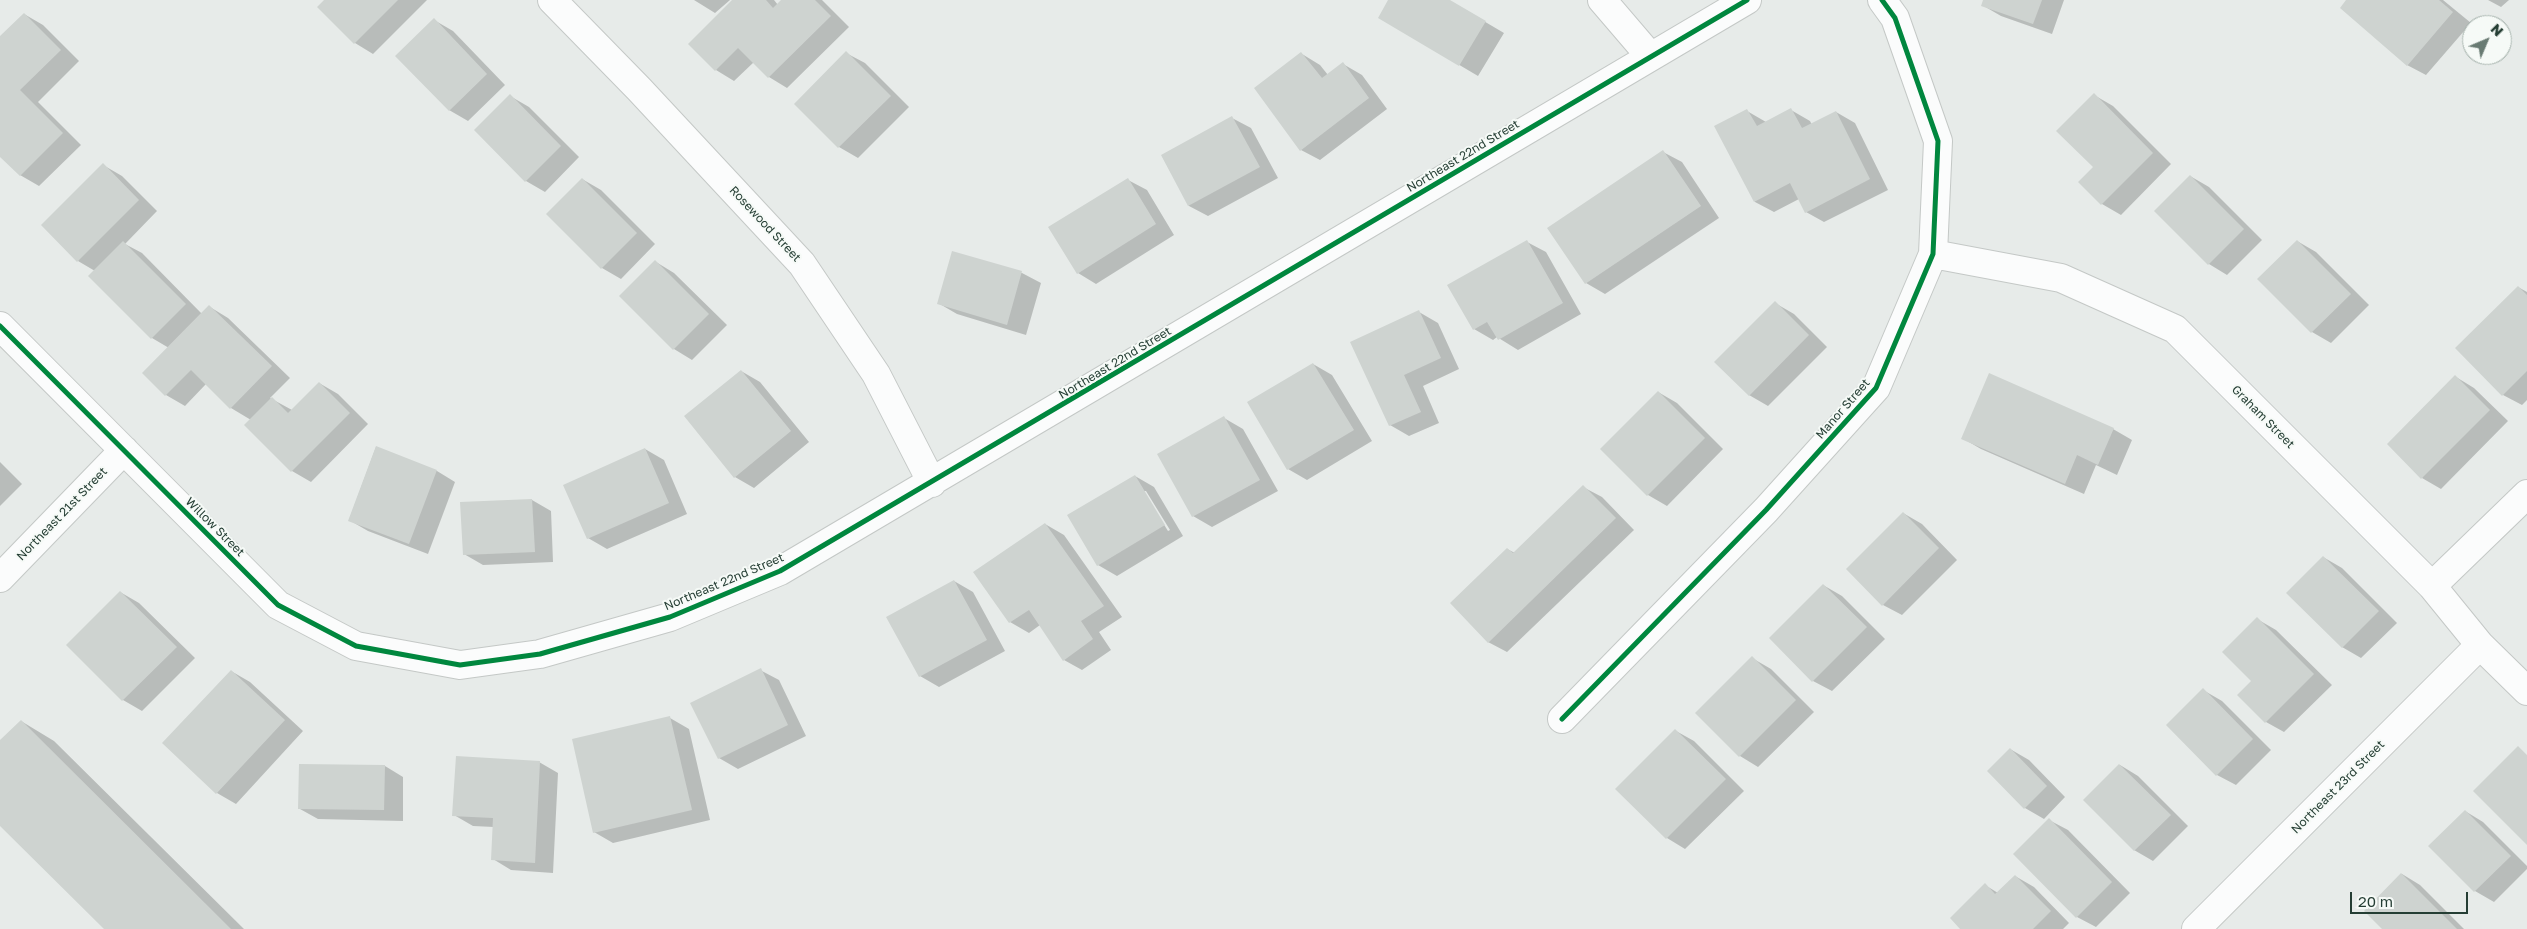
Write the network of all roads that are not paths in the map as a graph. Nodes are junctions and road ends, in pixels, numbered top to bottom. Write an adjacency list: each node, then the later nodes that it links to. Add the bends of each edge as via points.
1 (552, 0): 9 (street, Rosewood Street, via 802,264 876,374)
2 (1602, 0): 5 (street)
3 (1747, 0): 5 (street, Northeast 22nd Street)
4 (1882, 0): 6 (street, Manor Street, via 1895,18 1938,141)
5 (1650, 56): 9 (street, Northeast 22nd Street)
6 (1932, 254): 12 (street, Graham Street, via 2062,278 2175,329); 16 (street, Manor Street, via 1876,388 1766,510)
7 (0, 326): 8 (street, Willow Street)
8 (124, 450): 11 (street, Northeast 21st Street); 14 (street, Willow Street, via 278,605 356,646)
9 (932, 483): 14 (street, Northeast 22nd Street, via 780,571 670,617 540,654)
10 (2527, 494): 12 (street)
11 (0, 578)
12 (2432, 586): 13 (street, Graham Street)
13 (2480, 644): 15 (street, Graham Street); 17 (street, Northeast 23rd Street)
14 (460, 665)
15 (2527, 691)
16 (1562, 719)
17 (2196, 929)

